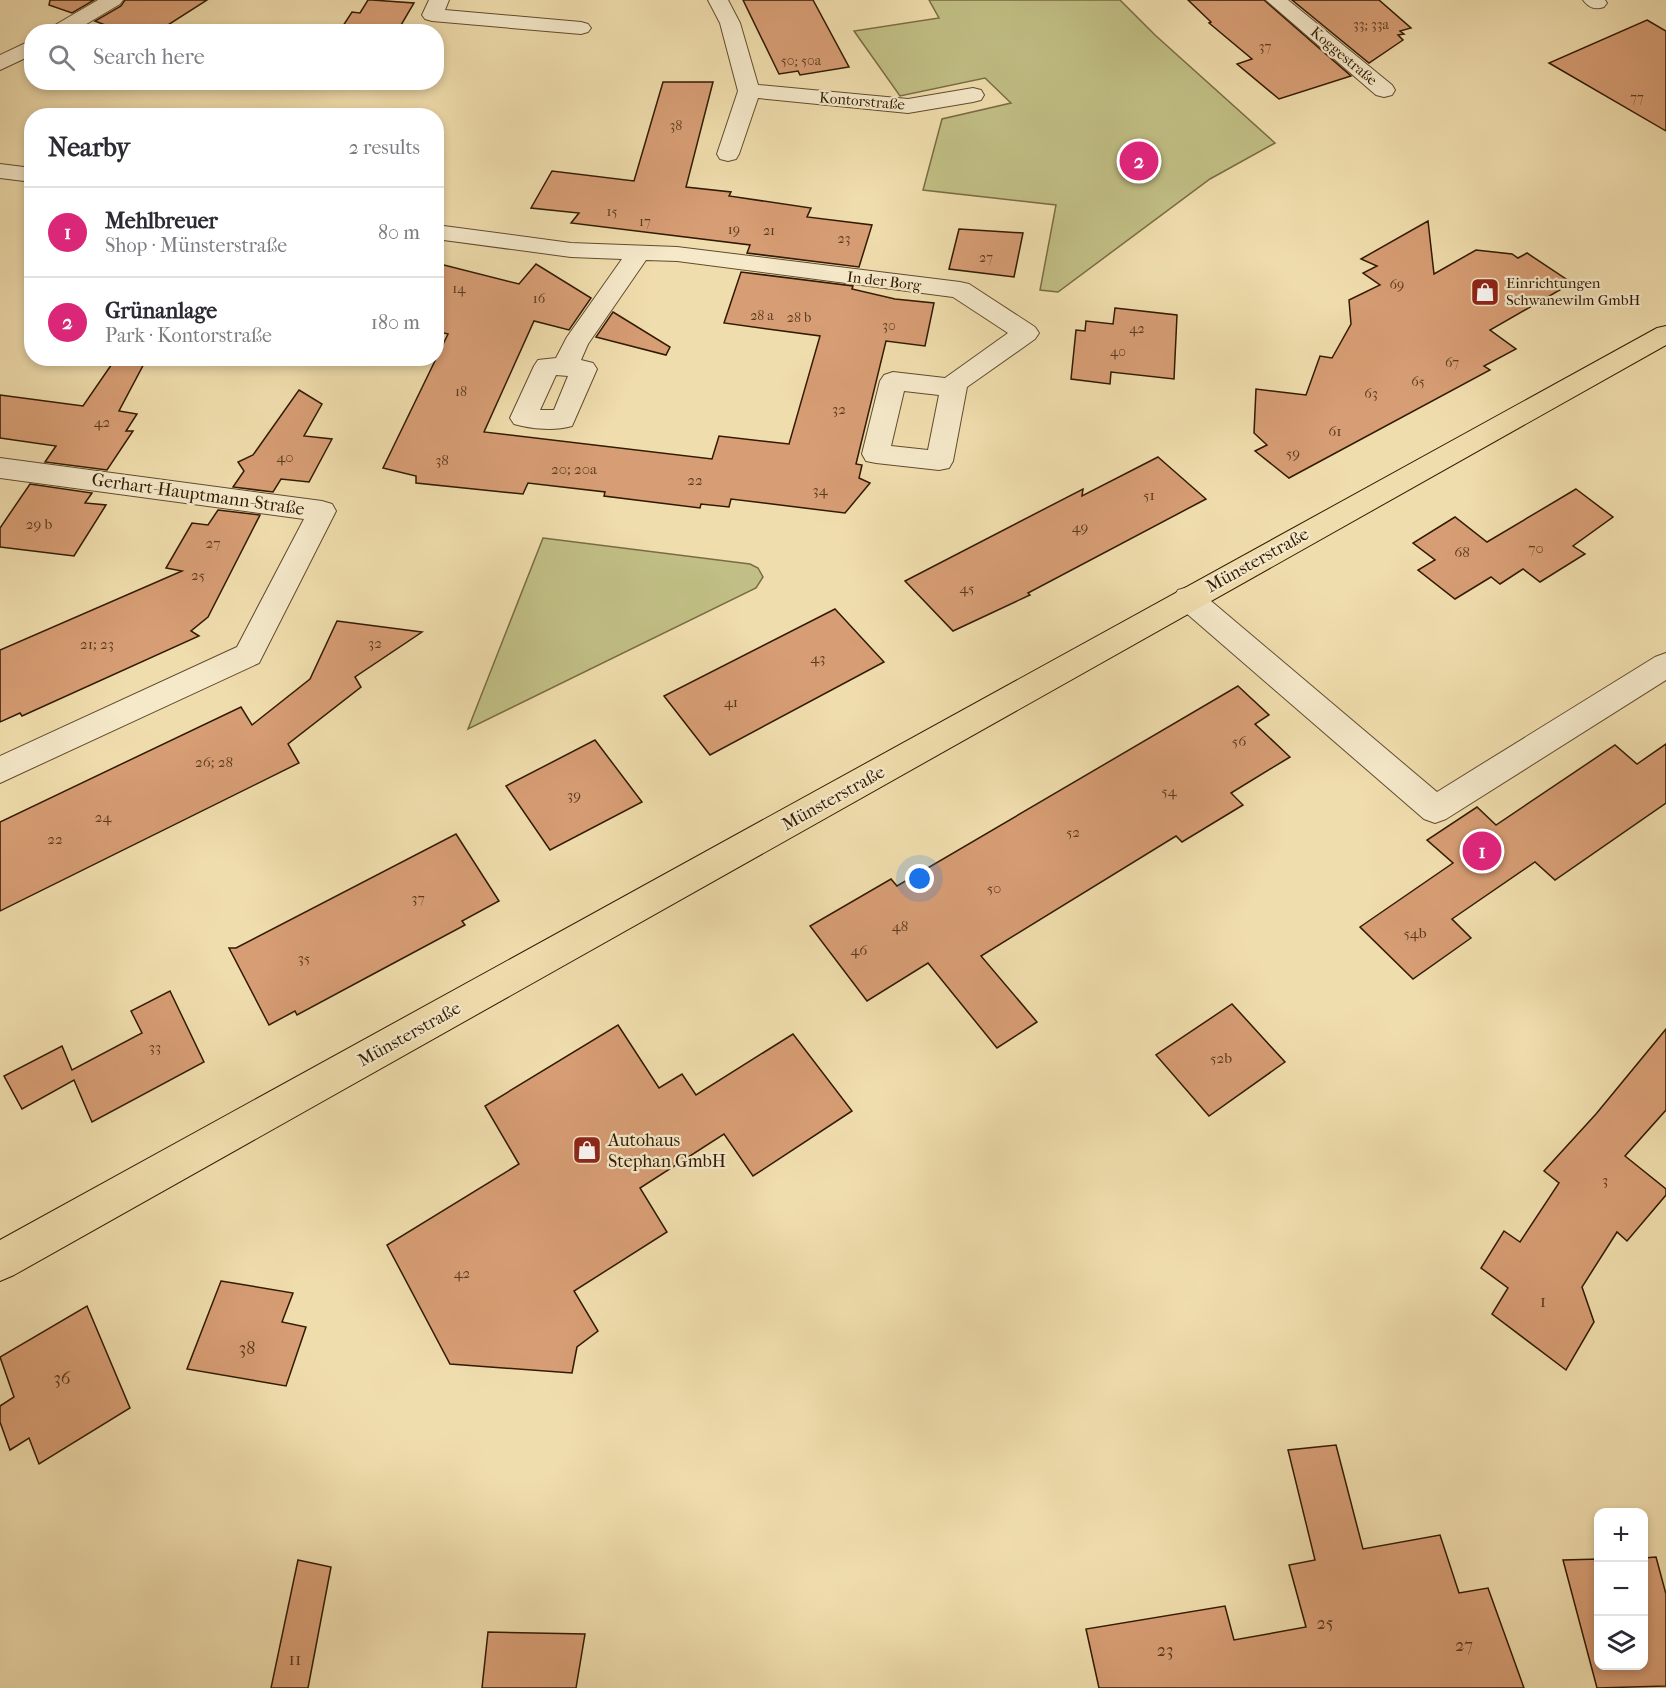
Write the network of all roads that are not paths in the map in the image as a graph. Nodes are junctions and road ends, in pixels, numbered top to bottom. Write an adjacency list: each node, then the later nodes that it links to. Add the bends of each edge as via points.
1 (112, 0): 5 (street)
2 (718, 0): 9 (street, via 730,22)
3 (1276, 0): 10 (street, Koggestraße)
4 (431, 16): 6 (street)
5 (71, 24)
6 (581, 28)
7 (24, 50): 8 (street)
8 (0, 64)
9 (749, 90): 11 (street, Kontorstraße, via 908,106); 12 (street)
10 (1384, 90)
11 (973, 94)
12 (728, 154)
13 (0, 171): 14 (street)
14 (24, 174)
15 (444, 233): 16 (street, In der Borg, via 571,250)
16 (639, 253): 18 (street, via 576,343); 19 (street, In der Borg, via 677,254 960,290 1026,333)
17 (1666, 334): 21 (main road, Münsterstraße)
18 (565, 368)
19 (952, 388)
20 (0, 468): 23 (street, Gerhart-Hauptmann-Straße, via 322,511 248,655)
21 (1188, 598): 22 (street, via 1435,810); 24 (main road, Münsterstraße)
22 (1666, 665)
23 (0, 770)
24 (0, 1261)

